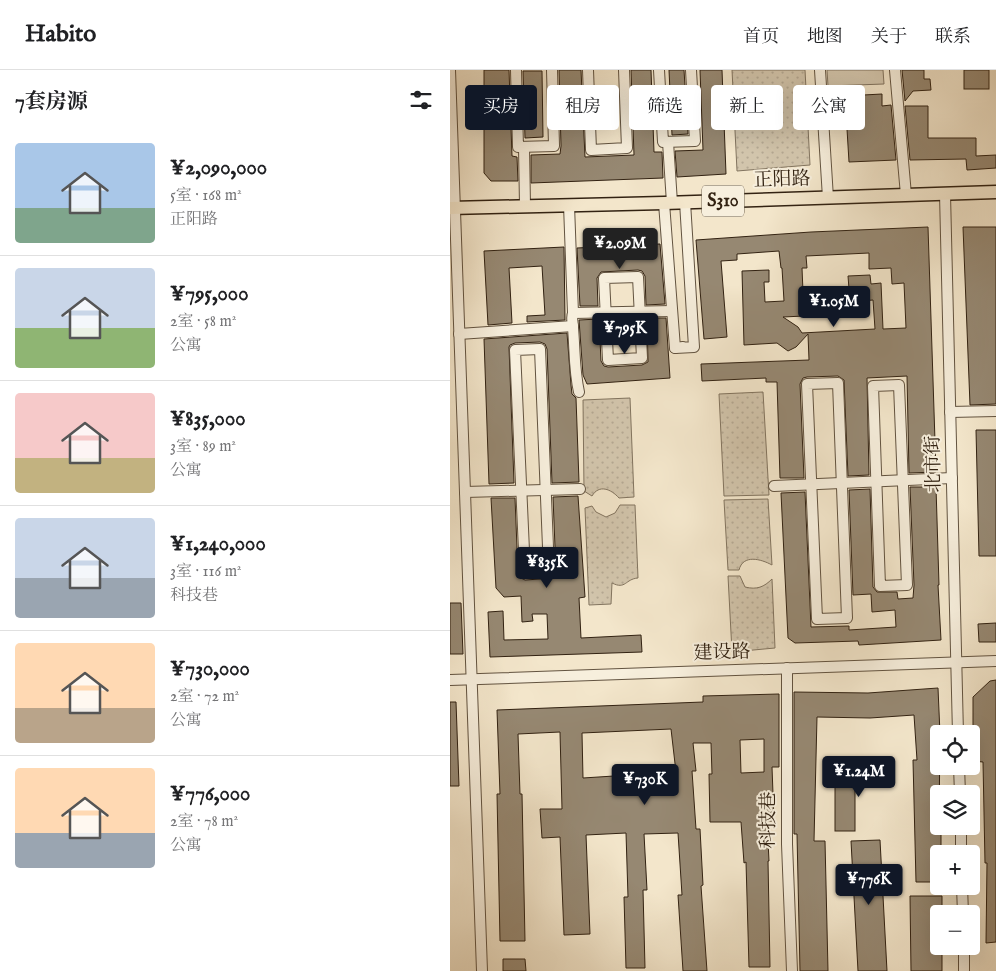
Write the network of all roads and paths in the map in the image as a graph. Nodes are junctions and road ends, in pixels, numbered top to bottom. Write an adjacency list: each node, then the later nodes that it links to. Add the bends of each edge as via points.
1 (450, 70): 10 (street)
2 (516, 70): 12 (street, via 518,147)
3 (552, 70): 12 (street, via 554,146)
4 (588, 70): 5 (street, via 591,150 628,148)
5 (624, 70)
6 (659, 70): 11 (street, via 663,142)
7 (691, 70): 11 (street, via 695,141)
8 (820, 70): 16 (street)
9 (895, 70): 15 (street)
10 (450, 78): 20 (street)
11 (668, 142): 17 (street)
12 (524, 147): 19 (street)
13 (996, 192): 14 (main road, 正阳路 / S310)
14 (945, 194): 15 (main road, 正阳路 / S310); 29 (street, 北市街)
15 (906, 195): 16 (main road, 正阳路 / S310)
16 (828, 198): 17 (main road, 正阳路 / S310)
17 (674, 203): 18 (main road, 正阳路 / S310); 21 (street); 21 (street, via 694,347 679,347)
18 (569, 205): 19 (main road, 正阳路 / S310); 23 (street)
19 (525, 206): 20 (main road, 正阳路 / S310)
20 (452, 208): 26 (street)
21 (672, 310): 22 (street)
22 (639, 311): 24 (street); 24 (street, via 638,276 604,278); 24 (street, via 642,358 608,360)
23 (572, 312): 24 (street); 25 (street)
24 (605, 312)
25 (573, 326): 26 (street); 27 (street, via 574,374)
26 (459, 334): 39 (street)
27 (579, 392)
28 (996, 411): 29 (street)
29 (950, 412): 30 (street, 北市街)
30 (952, 478): 31 (street); 41 (street, 北市街)
31 (904, 480): 32 (street); 32 (street, via 899,385 873,386); 32 (street, via 907,585 880,586)
32 (876, 482): 33 (street)
33 (842, 483): 34 (street); 34 (street, via 838,383 807,384); 34 (street, via 847,618 817,619)
34 (811, 484): 35 (street)
35 (774, 486)
36 (546, 489): 37 (street); 38 (street); 38 (street, via 549,572 525,573); 38 (street, via 540,349 516,350)
37 (580, 489)
38 (522, 490): 39 (street)
39 (465, 492): 43 (street)
40 (996, 661): 41 (street, 建设路)
41 (957, 663): 42 (street, 建设路); 45 (street, 北市街)
42 (787, 668): 43 (street, 建设路); 48 (street, 科技巷, via 786,844)
43 (472, 679): 44 (street, 建设路); 47 (street)
44 (450, 680)
45 (958, 725)
46 (964, 955): 49 (street)
47 (482, 971)
48 (792, 971)
49 (964, 971)

